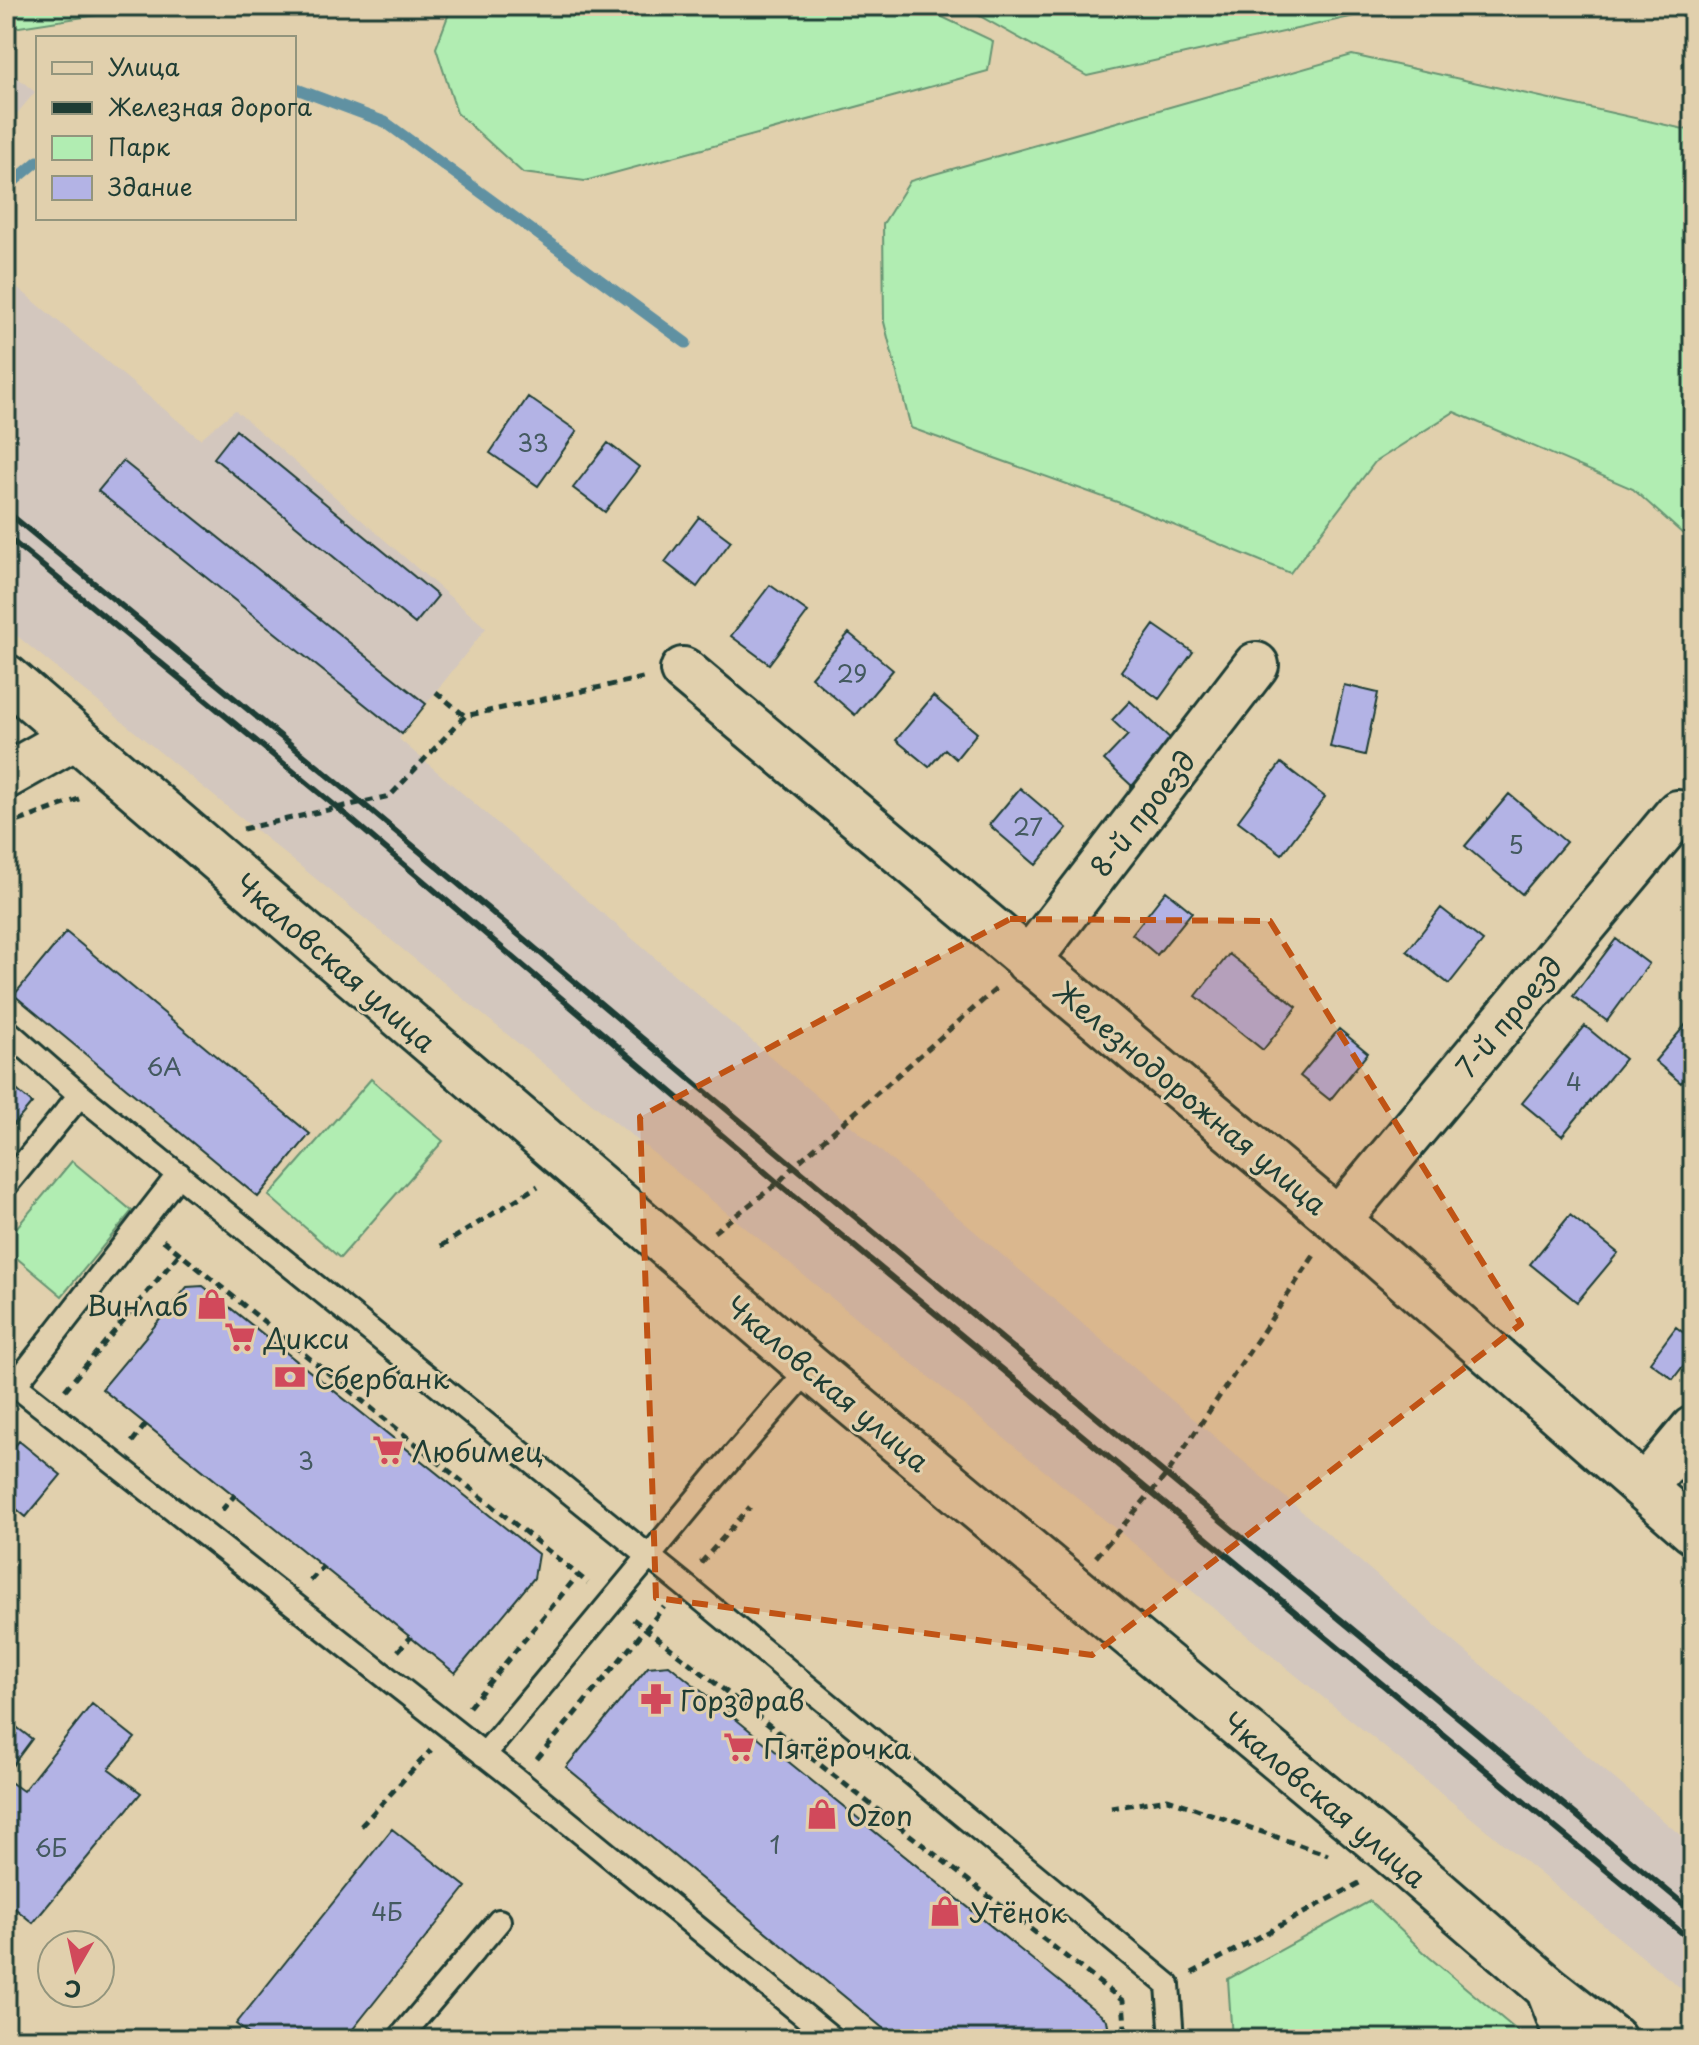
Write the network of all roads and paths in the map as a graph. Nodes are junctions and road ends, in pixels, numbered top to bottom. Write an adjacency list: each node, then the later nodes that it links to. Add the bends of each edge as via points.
1 (1256, 665): 12 (street, 8-й проезд)
2 (683, 670): 5 (path); 12 (street, Железнодорожная улица)
3 (6, 677): 6 (street, Чкаловская улица)
4 (436, 692): 5 (path)
5 (465, 716): 11 (path, via 390,796)
6 (75, 737): 7 (street); 8 (street, Чкаловская улица)
7 (6, 776)
8 (100, 783): 10 (path); 23 (street, Чкаловская улица)
9 (1678, 813): 18 (street, 7-й проезд)
10 (6, 826)
11 (233, 831)
12 (1028, 961): 18 (street, Железнодорожная улица); 20 (path, via 778,1183)
13 (6, 1030): 14 (lane)
14 (80, 1095): 15 (lane); 17 (lane)
15 (179, 1174): 19 (lane); 30 (lane)
16 (550, 1179): 21 (path)
17 (6, 1185)
18 (1338, 1220): 27 (street, Железнодорожная улица); 31 (path, via 1167,1474)
19 (142, 1222): 22 (path); 24 (lane)
20 (709, 1235)
21 (441, 1246)
22 (180, 1253): 25 (path, via 63,1393); 32 (path)
23 (810, 1368): 30 (lane); 45 (street, Чкаловская улица)
24 (10, 1381): 36 (lane)
25 (74, 1401)
26 (1693, 1429): 27 (street)
27 (1644, 1488): 29 (street, Железнодорожная улица)
28 (750, 1507): 33 (path)
29 (1693, 1531)
30 (649, 1556): 33 (lane); 34 (lane)
31 (1094, 1559)
32 (578, 1575): 34 (path); 36 (path)
33 (683, 1584): 35 (path); 44 (lane)
34 (611, 1602): 35 (path); 37 (lane)
35 (645, 1629): 38 (path); 46 (path)
36 (451, 1729): 37 (lane); 40 (path)
37 (484, 1755): 38 (lane)
38 (518, 1781): 48 (lane)
39 (1111, 1808): 41 (path, via 1168,1799)
40 (361, 1826)
41 (1333, 1857)
42 (1364, 1880): 44 (path)
43 (499, 1921): 47 (lane)
44 (1168, 1985): 46 (path); 50 (lane)
45 (1548, 1988): 51 (street); 52 (street, Чкаловская улица)
46 (1123, 2001): 49 (path)
47 (399, 2039)
48 (833, 2039)
49 (1126, 2039)
50 (1172, 2039)
51 (1568, 2039)
52 (1613, 2039)

